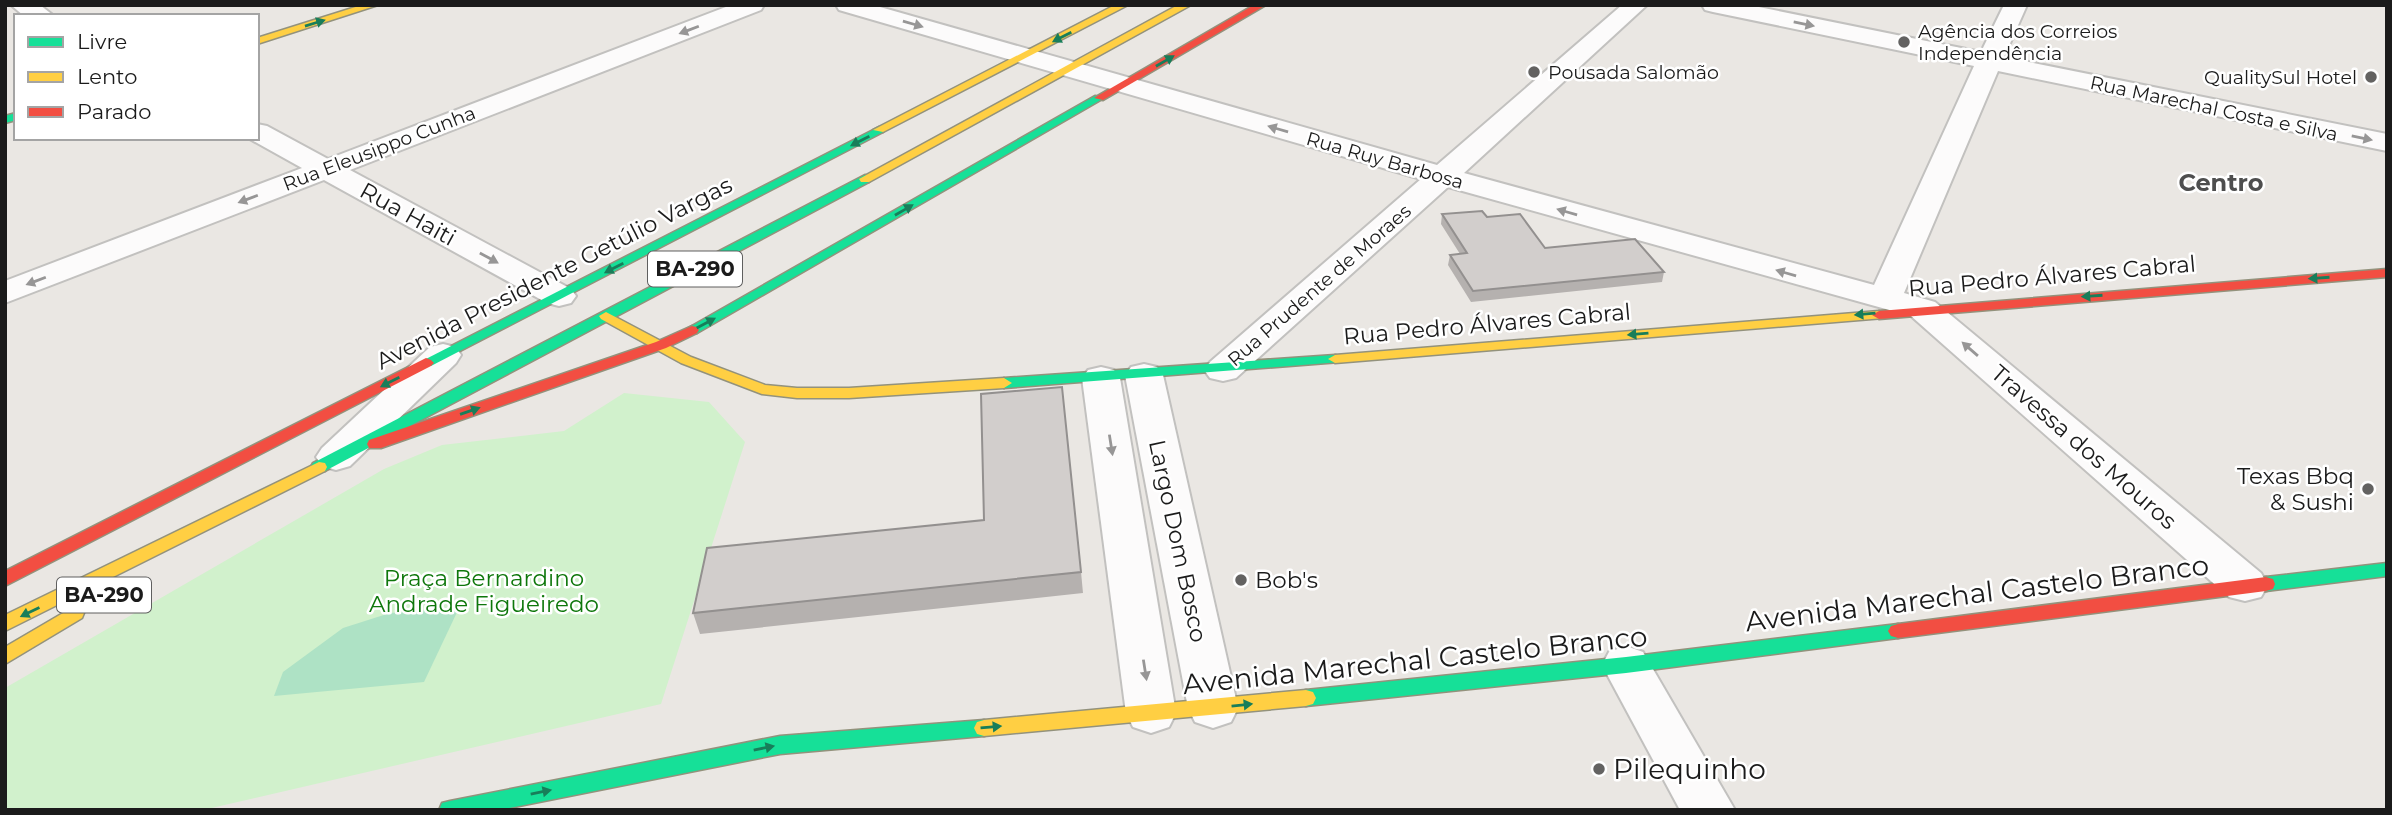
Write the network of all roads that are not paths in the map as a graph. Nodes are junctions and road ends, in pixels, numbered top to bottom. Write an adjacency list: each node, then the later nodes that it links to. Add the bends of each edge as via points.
1 (22, 5): 11 (street)
2 (373, 5): 12 (street, one-way to 2)
3 (753, 5): 19 (street, Rua Eleusippo Cunha, one-way to 19)
4 (848, 5): 13 (street, Rua Ruy Barbosa, one-way to 13)
5 (1123, 5): 13 (street, Avenida Presidente Getúlio Vargas, one-way to 13)
6 (1186, 5): 15 (street, BA-290)
7 (1261, 5): 16 (street, one-way to 7)
8 (1636, 5): 20 (street, Rua Prudente de Moraes)
9 (1713, 5): 14 (street, Rua Marechal Costa e Silva, one-way to 14)
10 (2016, 5): 14 (street)
11 (38, 14)
12 (259, 40)
13 (1026, 55): 15 (street, Rua Ruy Barbosa); 23 (street, Avenida Presidente Getúlio Vargas, one-way to 23)
14 (1989, 61): 18 (street, Rua Marechal Costa e Silva, one-way to 18); 24 (street)
15 (1070, 68): 16 (street, Rua Ruy Barbosa); 26 (street, BA-290)
16 (1125, 85): 20 (street, Rua Ruy Barbosa, one-way to 16); 27 (street, one-way to 16)
17 (259, 133): 19 (street, Rua Haiti)
18 (2387, 144)
19 (326, 169): 22 (street, Rua Eleusippo Cunha, one-way to 22); 23 (street, Rua Haiti, one-way to 23)
20 (1441, 177): 24 (street, Rua Ruy Barbosa, one-way to 20); 29 (street, Rua Prudente de Moraes)
21 (2387, 273): 25 (street, Rua Pedro Álvares Cabral, one-way to 25)
22 (5, 293)
23 (559, 296): 28 (street, Avenida Presidente Getúlio Vargas)
24 (1884, 300): 25 (street, Rua Ruy Barbosa)
25 (1923, 309): 29 (street, Rua Pedro Álvares Cabral, one-way to 29); 36 (street, Travessa dos Mouros, one-way to 25)
26 (606, 317): 27 (street, Rua Pedro Álvares Cabral); 32 (street, BA-290)
27 (661, 345): 31 (street, Rua Pedro Álvares Cabral, via 762,389 797,393); 32 (street, one-way to 27)
28 (443, 355): 32 (street); 35 (street, Avenida Presidente Getúlio Vargas, one-way to 35)
29 (1223, 370): 30 (street, Rua Pedro Álvares Cabral)
30 (1144, 375): 31 (street, Rua Pedro Álvares Cabral); 42 (street, Largo Dom Bosco)
31 (1101, 378): 43 (street, Largo Dom Bosco, one-way to 43)
32 (336, 457): 33 (street, BA-290)
33 (201, 529): 37 (street, BA-290); 39 (street, BA-290, one-way to 39)
34 (2387, 569): 36 (street, Avenida Marechal Castelo Branco)
35 (5, 579)
36 (2245, 585): 41 (street, Avenida Marechal Castelo Branco)
37 (114, 589)
38 (91, 603): 40 (street, BA-290)
39 (5, 624)
40 (5, 657)
41 (1626, 665): 42 (street, Avenida Marechal Castelo Branco, one-way to 41); 45 (street)
42 (1213, 708): 43 (street, Avenida Marechal Castelo Branco)
43 (1151, 713): 44 (street, Avenida Marechal Castelo Branco, one-way to 43, via 780,745)
44 (450, 810)
45 (1708, 810)

